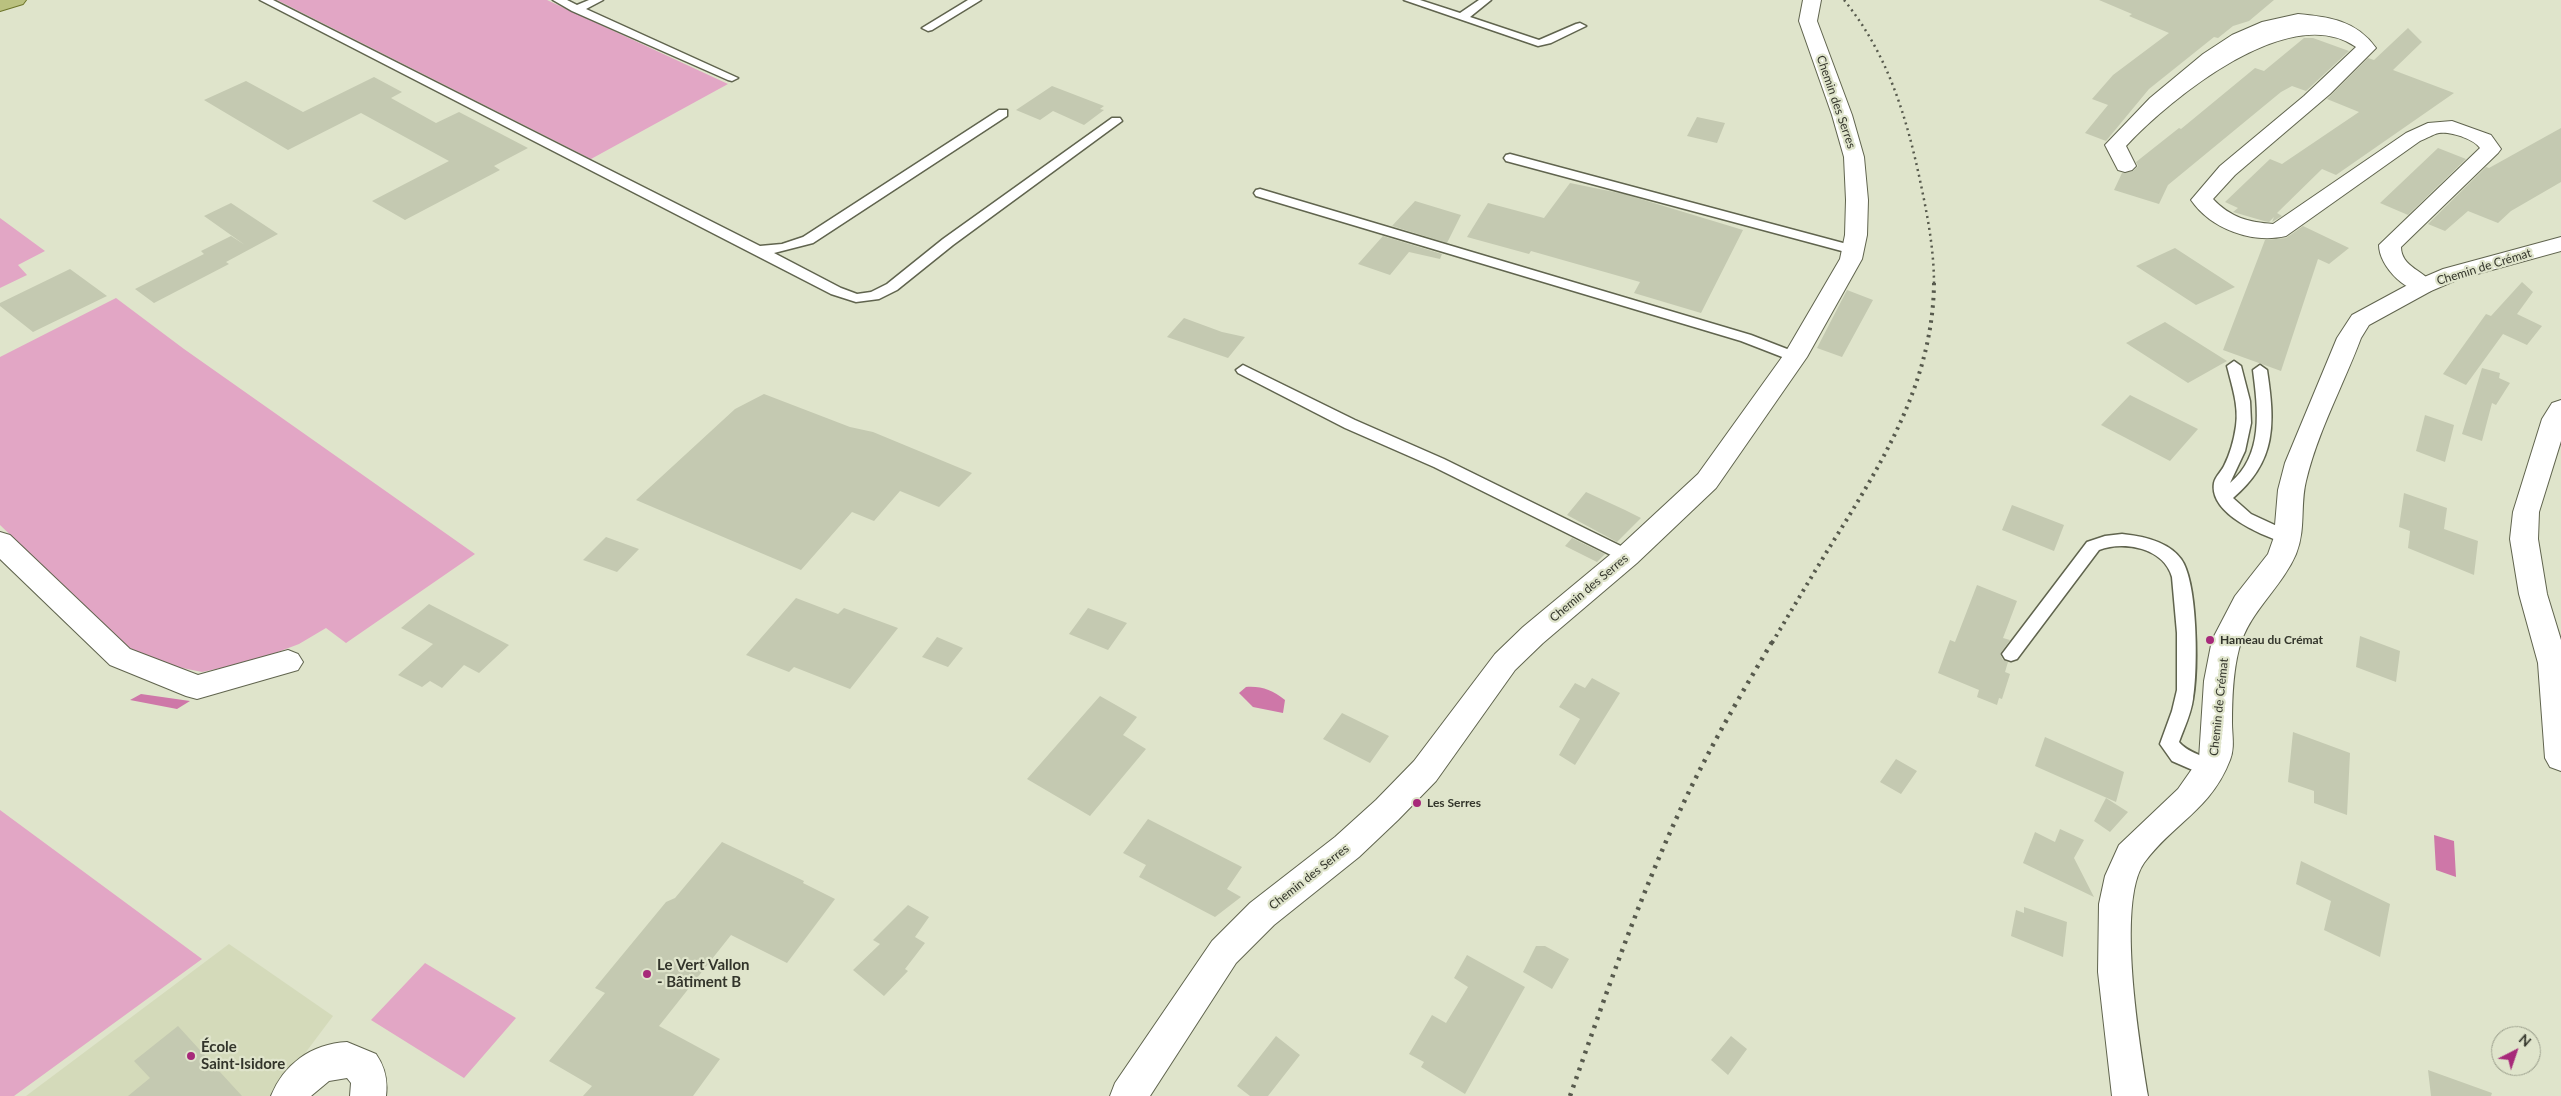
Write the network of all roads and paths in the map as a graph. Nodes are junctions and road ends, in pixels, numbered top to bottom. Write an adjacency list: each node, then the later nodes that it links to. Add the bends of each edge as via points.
1 (17, 0): 9 (main road)
2 (265, 0): 21 (lane)
3 (558, 0): 10 (lane)
4 (598, 0): 10 (lane)
5 (976, 0): 13 (lane)
6 (1408, 0): 11 (lane)
7 (1486, 0): 11 (lane)
8 (1812, 0): 22 (street, Chemin des Serres, via 1808,21 1854,157 1857,200)
9 (0, 6)
10 (576, 9): 14 (lane)
11 (1462, 18): 12 (lane, via 1538,43)
12 (1580, 26)
13 (928, 28)
14 (732, 78)
15 (1003, 113): 21 (lane, via 808,240 783,248)
16 (1116, 121): 21 (lane, via 948,242 892,287 874,296 856,298 836,291)
17 (1510, 158): 22 (lane)
18 (2125, 166): 23 (street, via 2115,145 2154,103 2229,44 2291,20 2314,19 2341,26 2359,37 2366,48 2227,170 2202,200 2217,216 2246,229 2278,231 2413,137 2435,127 2452,127 2484,139 2491,149 2390,245 2394,261)
19 (1260, 193): 24 (lane, via 1746,338)
20 (2561, 244): 23 (street, Chemin de Crémat, via 2451,274)
21 (758, 250)
22 (1853, 250): 24 (street, Chemin des Serres, via 1852,259)
23 (2423, 286): 30 (street, Chemin de Crémat, via 2360,320 2349,338 2292,483)
24 (1795, 357): 32 (street, Chemin des Serres, via 1707,481)
25 (2234, 366): 29 (lane, via 2244,421 2232,465 2222,484)
26 (1243, 370): 32 (lane)
27 (2260, 370): 29 (lane, via 2265,432 2257,459 2246,478)
28 (2561, 409): 35 (street, via 2526,512 2524,539 2533,594 2553,663)
29 (2225, 496): 30 (lane, via 2233,508 2256,525)
30 (2286, 537): 36 (street, Chemin de Crémat, via 2284,552 2272,575 2252,594 2227,641 2220,676 2216,757)
31 (0, 542): 34 (street, via 120,657 197,687)
32 (1627, 556): 39 (street, Chemin des Serres, via 1505,662 1425,771 1388,810 1262,914 1224,952)
33 (2011, 654): 36 (lane, via 2093,546 2106,540 2126,540 2146,544 2167,554 2177,566 2185,595 2185,698 2169,744 2178,755)
34 (288, 662)
35 (2561, 758)
36 (2211, 770): 40 (street, Chemin de Crémat, via 2195,792 2131,856 2122,876 2115,910 2116,950 2122,1045)
37 (289, 1096): 38 (street, via 300,1080 316,1068 332,1061 348,1060 360,1064 369,1073 371,1086)
38 (368, 1096)
39 (1128, 1096)
40 (2130, 1096)

